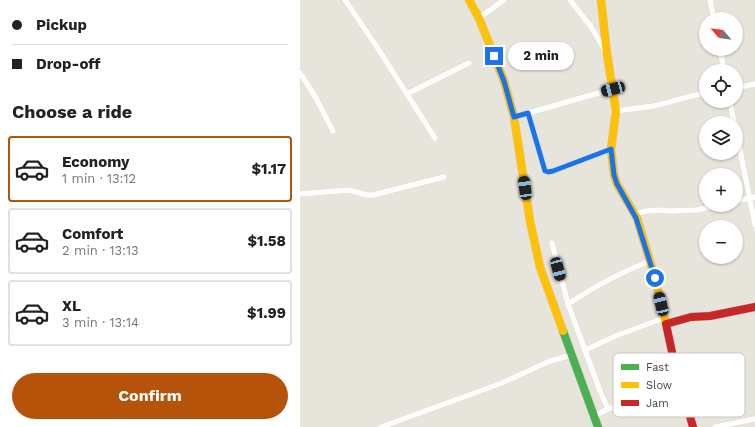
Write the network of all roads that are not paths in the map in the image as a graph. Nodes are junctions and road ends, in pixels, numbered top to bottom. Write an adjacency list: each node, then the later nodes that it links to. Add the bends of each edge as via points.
1 (345, 0): 15 (street)
2 (469, 0): 8 (main road)
3 (504, 0): 8 (street)
4 (570, 0): 9 (street, via 592,28)
5 (602, 0): 9 (main road)
6 (710, 0): 7 (street)
7 (713, 12)
8 (479, 18): 19 (main road, via 504,81)
9 (607, 54): 14 (main road)
10 (469, 63): 15 (street)
11 (300, 73): 20 (street)
12 (755, 84): 13 (street)
13 (743, 87)
14 (613, 89): 17 (main road); 18 (street)
15 (407, 94): 21 (street)
16 (699, 94): 17 (street, via 653,106)
17 (616, 111): 22 (main road)
18 (528, 113): 19 (street); 22 (street, via 546,172)
19 (514, 117): 38 (main road, via 540,267)
20 (333, 131)
21 (435, 138)
22 (611, 149): 29 (main road, via 617,184)
23 (743, 158): 26 (street)
24 (444, 177): 25 (street, via 373,195 349,190)
25 (300, 194)
26 (753, 198): 27 (street); 30 (street)
27 (743, 200)
28 (699, 210): 29 (street, via 653,210)
29 (634, 214): 32 (main road)
30 (755, 225)
31 (552, 243): 33 (street)
32 (650, 261): 33 (street, via 602,283); 35 (main road)
33 (568, 304): 36 (street)
34 (755, 307): 35 (main road)
35 (665, 321): 36 (street, via 618,335); 37 (main road)
36 (585, 350): 40 (street)
37 (673, 353)
38 (572, 354): 41 (main road); 44 (street, via 489,388)
39 (613, 407): 40 (street)
40 (608, 409): 41 (street)
41 (594, 416): 45 (main road)
42 (690, 417): 46 (main road)
43 (755, 419): 47 (street)
44 (381, 427)
45 (598, 427)
46 (693, 427)
47 (715, 427)

